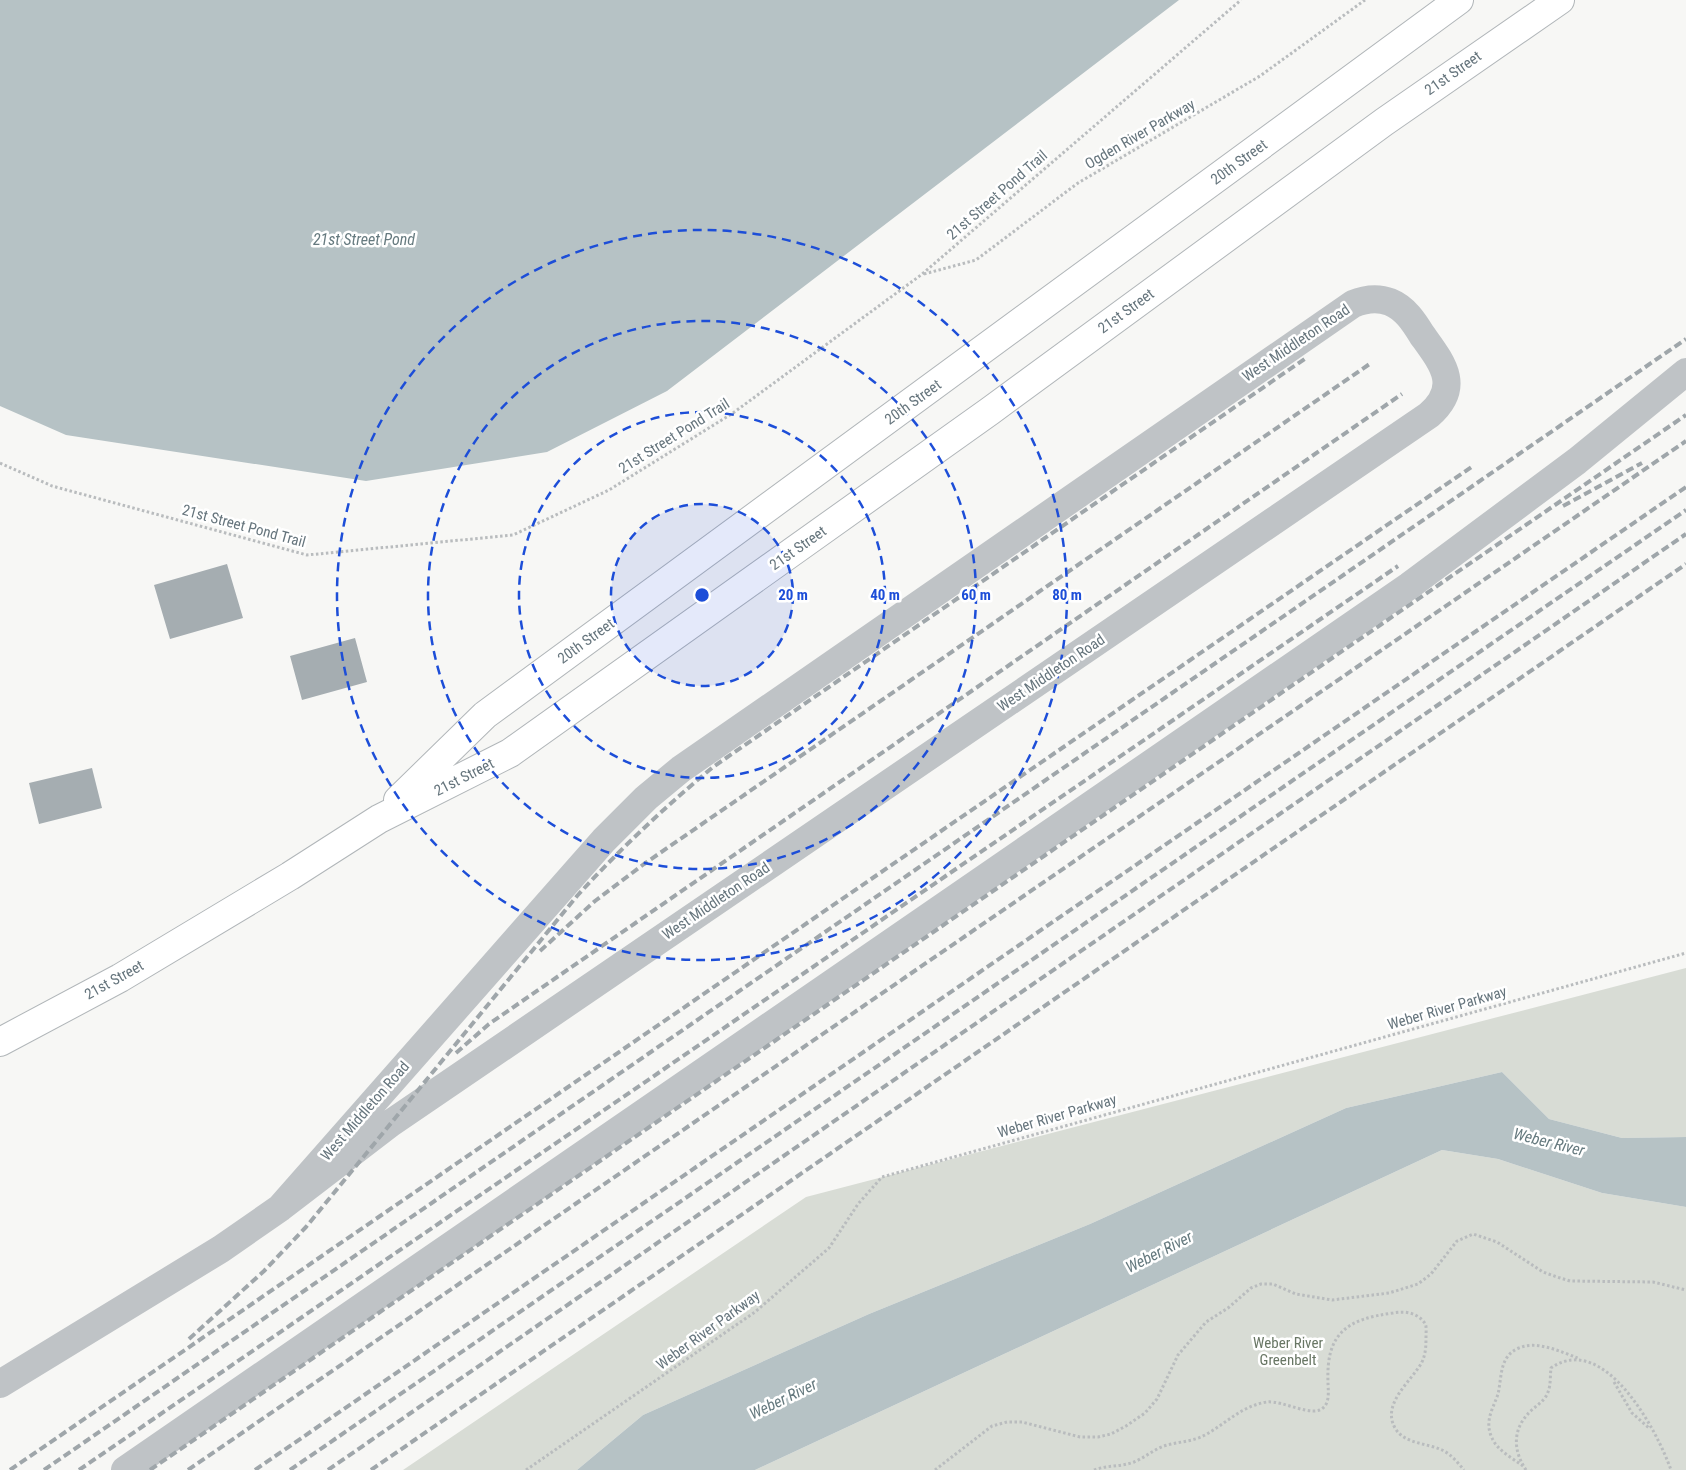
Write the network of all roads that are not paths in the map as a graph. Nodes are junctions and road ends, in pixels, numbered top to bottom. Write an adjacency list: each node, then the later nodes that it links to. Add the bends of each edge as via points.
1 (1459, 0): 4 (main road, 20th Street, via 485,715)
2 (1560, 0): 4 (main road, 21st Street, via 1384,122 982,417 510,753)
3 (1686, 372): 8 (lane, via 1539,490 1409,586)
4 (379, 819): 5 (main road, 21st Street, via 120,978)
5 (0, 1042)
6 (280, 1208): 6 (lane, West Middleton Road, via 390,1123 1429,414 1444,398 1447,378 1440,360 1411,318 1402,308 1378,299 1353,304 681,770 646,798 604,840); 7 (lane, West Middleton Road, via 159,1288)
7 (0, 1384)
8 (125, 1470)

